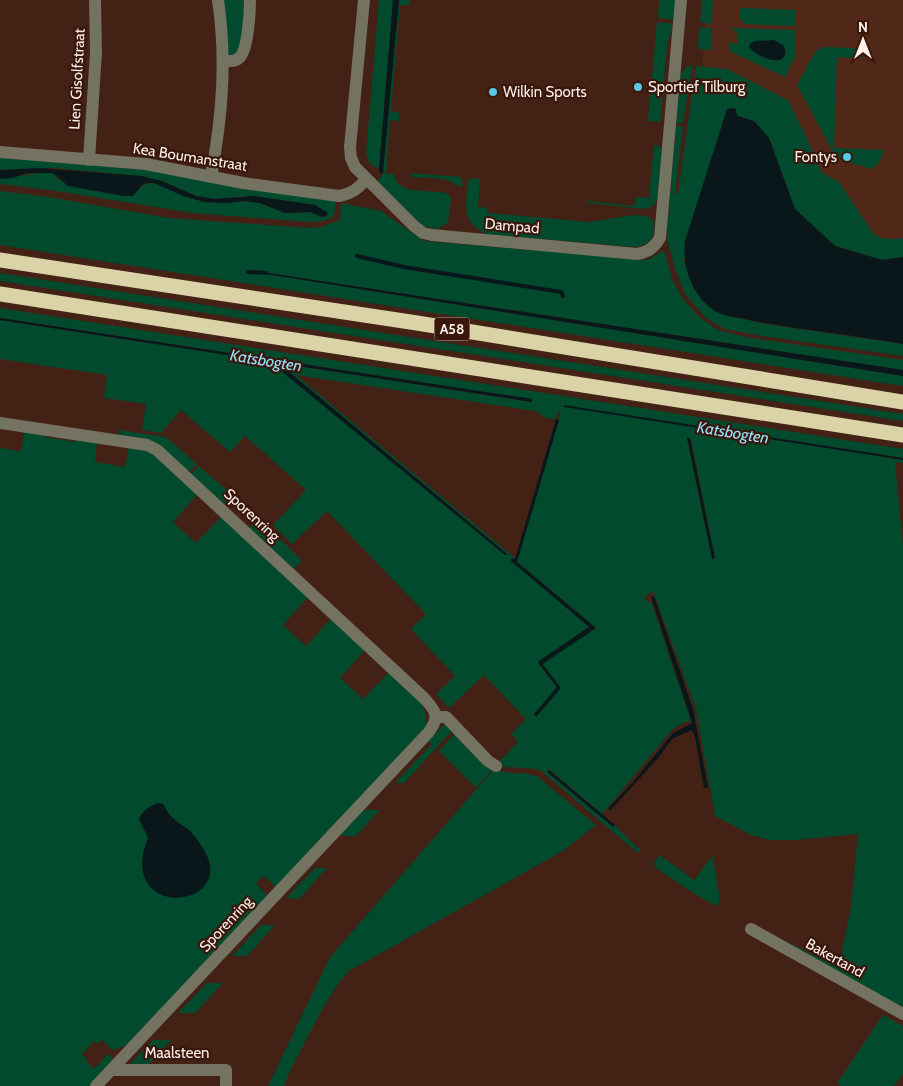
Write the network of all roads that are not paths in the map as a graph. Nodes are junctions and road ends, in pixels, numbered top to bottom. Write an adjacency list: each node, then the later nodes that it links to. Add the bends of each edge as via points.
1 (95, 0): 8 (street, Lien Gisolfstraat, via 96,52)
2 (218, 0): 6 (street)
3 (250, 0): 6 (street, via 243,52 240,58)
4 (364, 0): 10 (street, Dampad, via 350,158)
5 (681, 0): 10 (street, Dampad, via 660,238 649,250 637,254 432,235 414,226)
6 (223, 61): 9 (street, via 222,103)
7 (0, 152): 8 (street, Kea Boumanstraat)
8 (89, 160): 9 (street, Kea Boumanstraat, via 146,164)
9 (211, 176): 10 (street, Kea Boumanstraat, via 339,196 356,191)
10 (367, 179)
11 (0, 260): 13 (highway, A58)
12 (0, 294): 15 (highway, A58)
13 (903, 402)
14 (0, 422): 16 (street, Sporenring, via 147,445 157,450 424,698)
15 (903, 435)
16 (437, 717): 17 (street, Sporenring, via 446,718); 20 (street, Sporenring, via 428,734)
17 (496, 766)
18 (752, 929): 19 (street, Bakertand)
19 (903, 1014)
20 (112, 1070): 21 (street, Sporenring); 22 (street, Maalsteen, via 226,1070)
21 (96, 1086)
22 (226, 1086)

